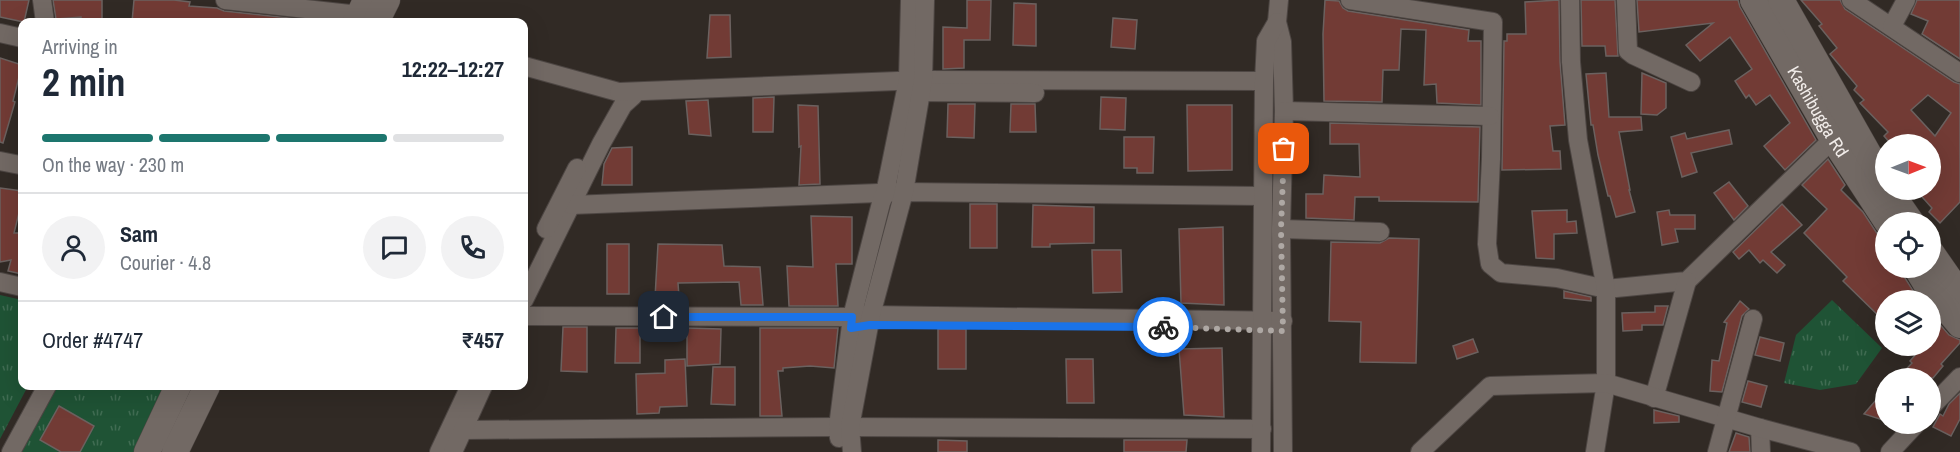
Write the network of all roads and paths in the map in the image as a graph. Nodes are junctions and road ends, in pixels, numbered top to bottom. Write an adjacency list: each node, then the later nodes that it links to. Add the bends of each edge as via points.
1 (42, 0): 15 (street)
2 (225, 0): 14 (street)
3 (387, 0): 14 (main road)
4 (910, 0): 23 (street)
5 (925, 0): 23 (street)
6 (1279, 0): 16 (street)
7 (1350, 0): 27 (street, via 1493,22)
8 (1570, 0): 44 (street, via 1578,140)
9 (1626, 0): 22 (street, via 1628,51)
10 (1753, 0): 28 (main road, Kashibugga Rd)
11 (1781, 0): 31 (main road, Kashibugga Rd)
12 (1851, 0): 17 (street)
13 (1906, 0): 17 (street)
14 (365, 17)
15 (44, 18)
16 (1277, 22): 24 (street, via 1266,41); 26 (street, via 1282,42)
17 (1892, 26): 21 (street)
18 (0, 33): 19 (street)
19 (18, 37)
20 (528, 67): 25 (street)
21 (1960, 73)
22 (1691, 82)
23 (914, 86): 24 (street); 25 (street); 32 (street)
24 (1264, 86): 33 (street)
25 (621, 98): 34 (street); 38 (street, via 562,194)
26 (1284, 111): 27 (street); 36 (street)
27 (1490, 116): 44 (street, via 1490,264 1501,273 1557,278)
28 (1833, 139): 35 (main road, Kashibugga Rd); 41 (street)
29 (0, 160): 30 (street)
30 (18, 162)
31 (1875, 166)
32 (893, 198): 33 (street); 34 (street); 49 (street); 50 (street)
33 (1262, 202): 51 (street)
34 (571, 205): 45 (street)
35 (1880, 212)
36 (1281, 229): 37 (street); 53 (street)
37 (1380, 232)
38 (528, 267)
39 (1941, 267): 46 (main road)
40 (1923, 278): 52 (main road)
41 (1687, 281): 44 (street); 62 (street)
42 (0, 282): 43 (street)
43 (18, 286)
44 (1606, 289): 55 (street)
45 (528, 292)
46 (1960, 294)
47 (528, 316): 50 (street)
48 (1754, 319): 63 (street)
49 (870, 320): 50 (street); 51 (street); 68 (street)
50 (851, 322): 68 (street)
51 (1262, 325): 53 (street); 67 (street)
52 (1960, 325)
53 (1283, 326): 74 (street)
54 (1960, 376): 61 (street)
55 (1606, 383): 62 (street); 75 (street, via 1490,386); 76 (street)
56 (45, 390): 69 (street)
57 (176, 390): 70 (main road)
58 (205, 390): 71 (main road)
59 (468, 390): 72 (street)
60 (481, 390): 65 (street)
61 (1941, 396)
62 (1654, 398): 63 (street)
63 (1725, 417): 64 (street); 77 (street)
64 (1760, 428): 78 (street); 79 (street)
65 (463, 430): 68 (street); 73 (street)
66 (1907, 434): 80 (street)
67 (1262, 438): 68 (street)
68 (845, 439)
69 (11, 452)
70 (147, 452)
71 (175, 452)
72 (439, 452)
73 (453, 452)
74 (1283, 452)
75 (1420, 452)
76 (1595, 452)
77 (1717, 452)
78 (1761, 452)
79 (1851, 452)
80 (1890, 452)

